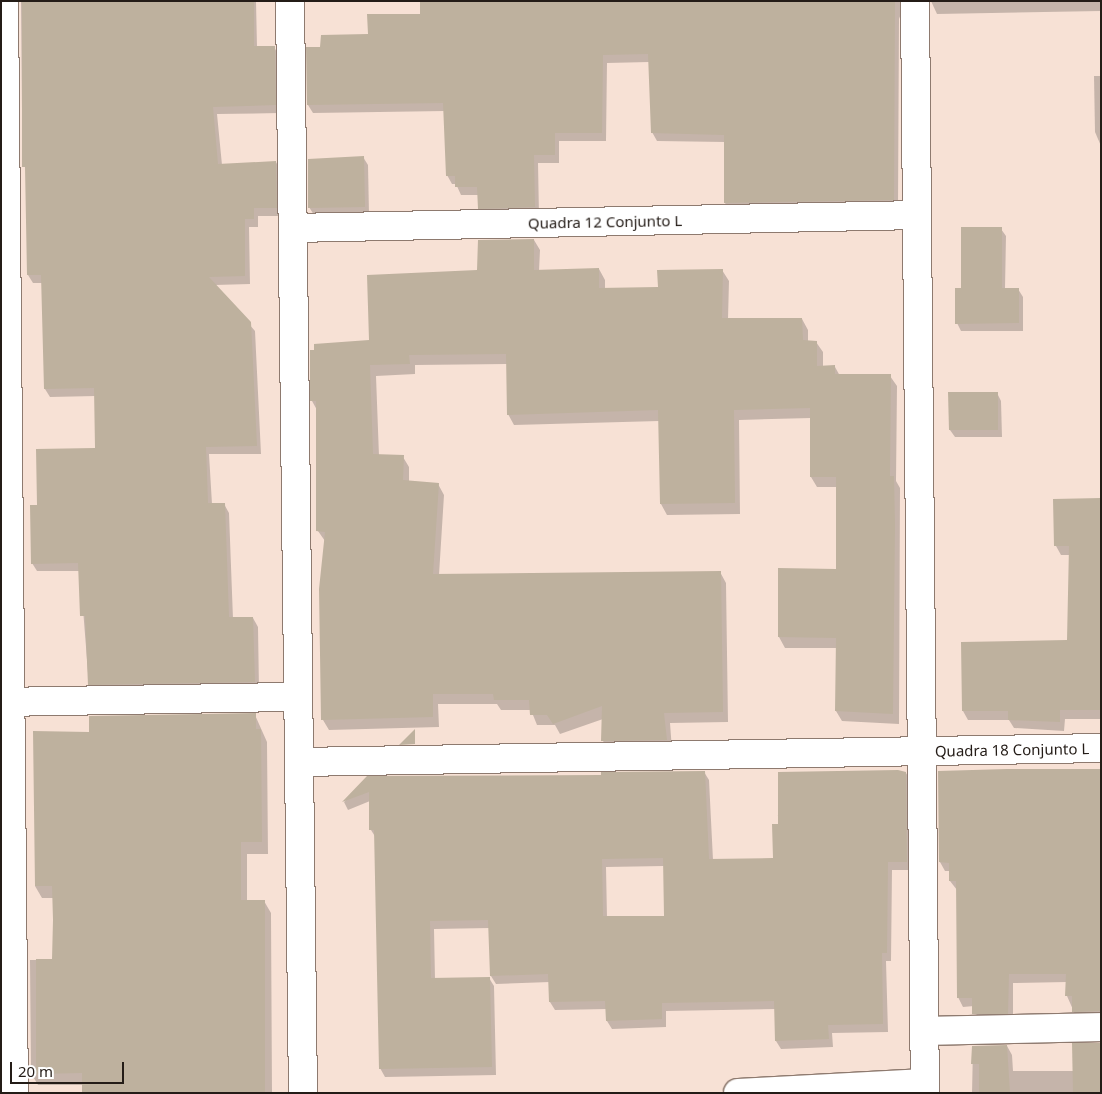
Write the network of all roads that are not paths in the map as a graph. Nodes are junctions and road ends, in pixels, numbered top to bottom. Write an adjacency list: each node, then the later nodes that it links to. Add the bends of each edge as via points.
1 (4, 1): 7 (street)
2 (290, 1): 5 (street)
3 (915, 1): 4 (street)
4 (917, 215): 5 (street, Quadra 12 Conjunto L); 9 (street)
5 (293, 228): 6 (street)
6 (298, 697): 7 (street); 10 (street)
7 (6, 702): 14 (street)
8 (1101, 748): 9 (street, Quadra 18 Conjunto L)
9 (923, 751): 10 (street, Quadra 18 Conjunto L); 12 (street)
10 (300, 762): 15 (street)
11 (1101, 1027): 12 (street)
12 (926, 1031): 13 (street)
13 (925, 1088): 16 (street)
14 (14, 1093)
15 (303, 1093)
16 (738, 1093)

